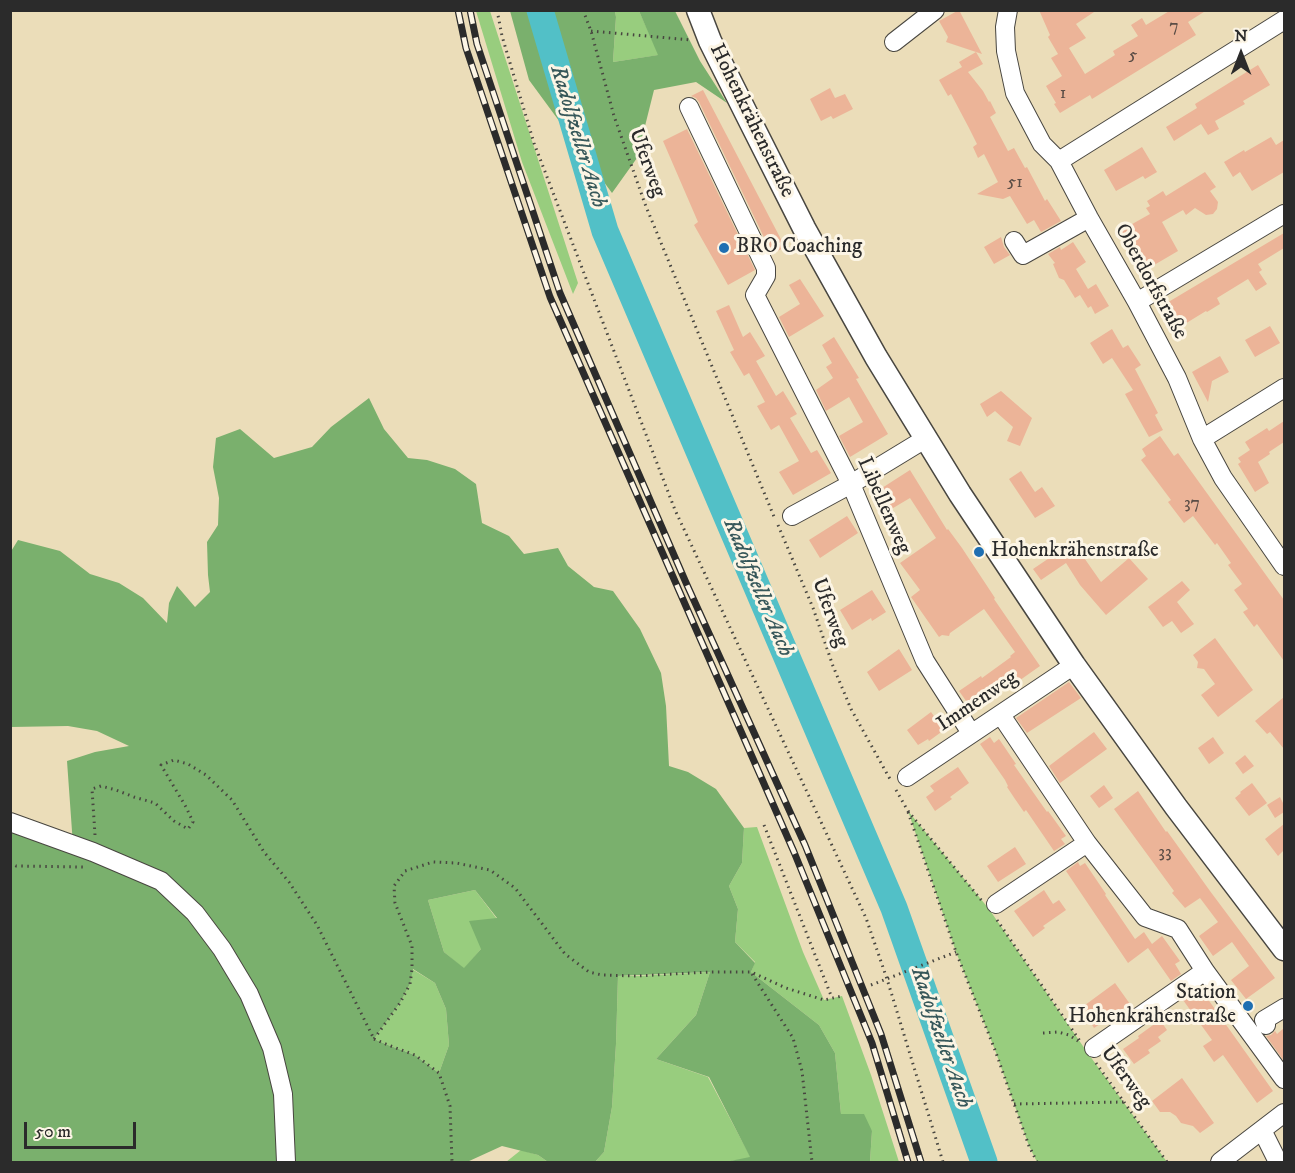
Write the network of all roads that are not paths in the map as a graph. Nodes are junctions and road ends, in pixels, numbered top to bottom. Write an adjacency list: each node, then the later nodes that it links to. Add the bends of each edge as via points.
1 (687, 10): 6 (street, via 694,29)
2 (698, 10): 6 (main road, Hohenkrähenstraße)
3 (935, 10): 7 (street)
4 (1008, 10): 9 (street, Oberdorfstraße, via 1006,51 1015,93 1042,144)
5 (1284, 20): 9 (street)
6 (711, 41): 15 (main road, Hohenkrähenstraße, via 804,228)
7 (894, 42)
8 (688, 107): 17 (street, Libellenweg, via 766,268 766,276 754,295)
9 (1059, 160): 11 (street, Oberdorfstraße)
10 (1284, 214): 13 (street)
11 (1089, 218): 12 (street, via 1023,255); 13 (street, Oberdorfstraße)
12 (1014, 241)
13 (1137, 302): 16 (street, Oberdorfstraße, via 1177,378)
14 (1284, 388): 16 (street)
15 (926, 439): 17 (street); 20 (main road, Hohenkrähenstraße)
16 (1202, 439): 19 (street, Oberdorfstraße, via 1223,478)
17 (851, 484): 18 (street); 22 (street, Libellenweg, via 925,661)
18 (792, 516)
19 (1284, 566)
20 (1074, 665): 21 (street, Immenweg); 27 (main road, Hohenkrähenstraße)
21 (1001, 715): 22 (street, Immenweg); 25 (street)
22 (970, 733): 23 (street, Immenweg)
23 (907, 777)
24 (10, 822): 35 (street, via 89,860 160,881 195,913 249,994 272,1048 283,1094)
25 (1087, 843): 26 (street); 28 (street, via 1145,917 1178,929)
26 (991, 907)
27 (1284, 949)
28 (1205, 971): 31 (street); 32 (street)
29 (1284, 1008): 30 (street, via 1264,1020)
30 (1266, 1025)
31 (1090, 1050)
32 (1284, 1079)
33 (1284, 1113): 34 (street)
34 (1262, 1130): 36 (street); 37 (street)
35 (286, 1162)
36 (1220, 1162)
37 (1278, 1162)

